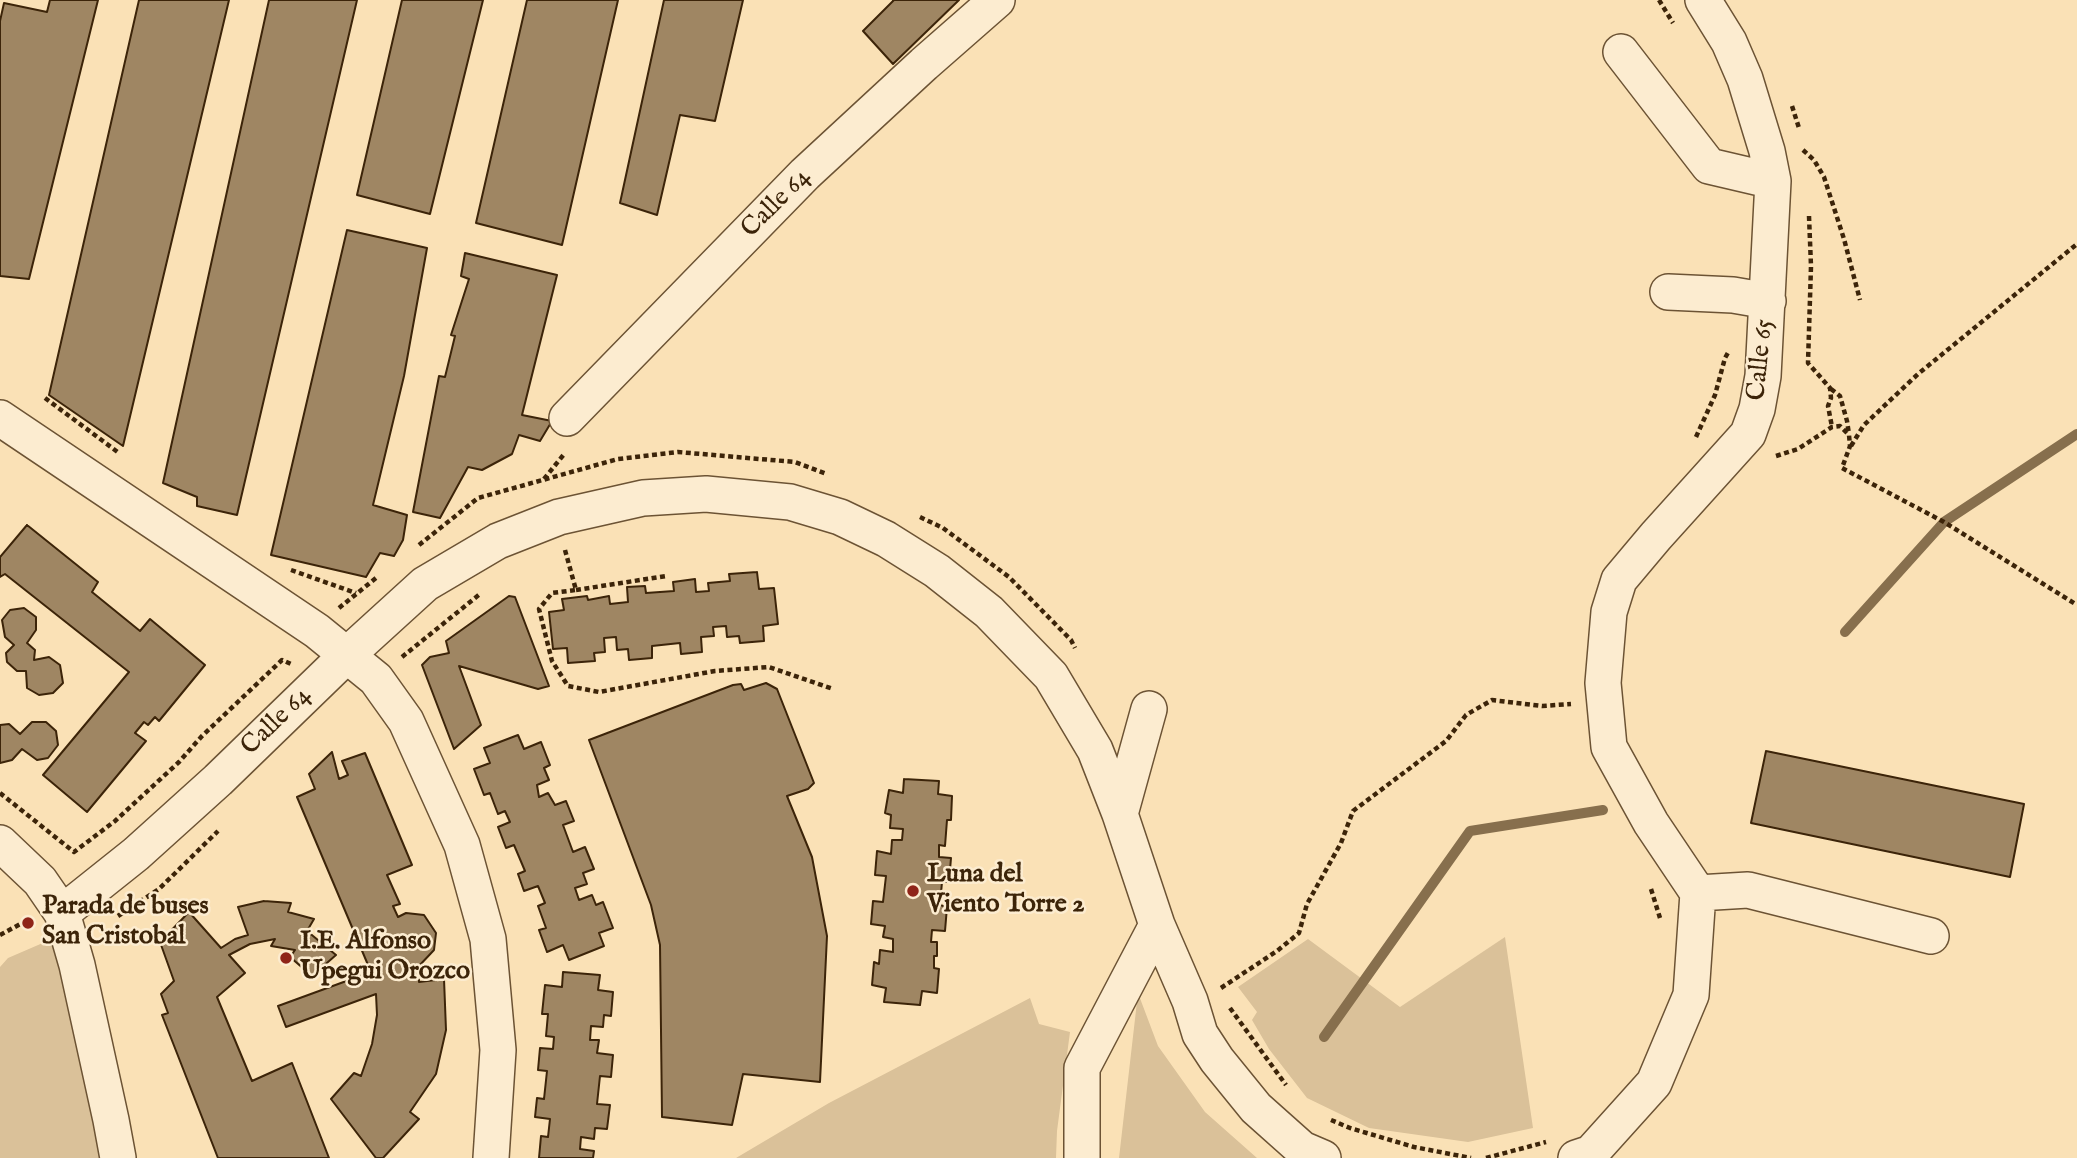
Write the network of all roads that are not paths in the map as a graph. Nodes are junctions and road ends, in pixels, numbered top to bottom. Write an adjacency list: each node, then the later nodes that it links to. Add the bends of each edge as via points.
1 (997, 0): 8 (street, Calle 64, via 805,174)
2 (1703, 0): 4 (street, Calle 65, via 1729,41 1745,79)
3 (1621, 52): 4 (street, via 1709,166)
4 (1773, 181): 6 (street, Calle 65)
5 (1668, 292): 6 (street)
6 (1768, 301): 13 (street, Calle 65, via 1763,376 1748,434 1619,580 1588,687 1609,747 1651,823)
7 (0, 418): 9 (street)
8 (567, 418)
9 (347, 655): 11 (street, Calle 64, via 425,584 499,541 559,517 656,497 706,494 790,502 840,517 886,539 989,612 1051,676 1095,750); 14 (street, Calle 64, via 218,780); 19 (street, via 376,679 406,721 462,845 488,939 498,1050)
10 (1149, 709): 11 (street)
11 (1120, 814): 15 (street, Calle 64)
12 (0, 843): 14 (street, via 40,881)
13 (1698, 893): 16 (street, via 1748,890); 17 (street, via 1691,995 1654,1083 1591,1153)
14 (62, 913): 18 (street)
15 (1157, 925): 20 (street, via 1082,1068); 21 (street, Calle 64, via 1200,1034 1217,1060 1256,1108 1302,1149)
16 (1931, 936)
17 (1561, 1150)
18 (118, 1158)
19 (491, 1158)
20 (1082, 1158)
21 (1323, 1158)

